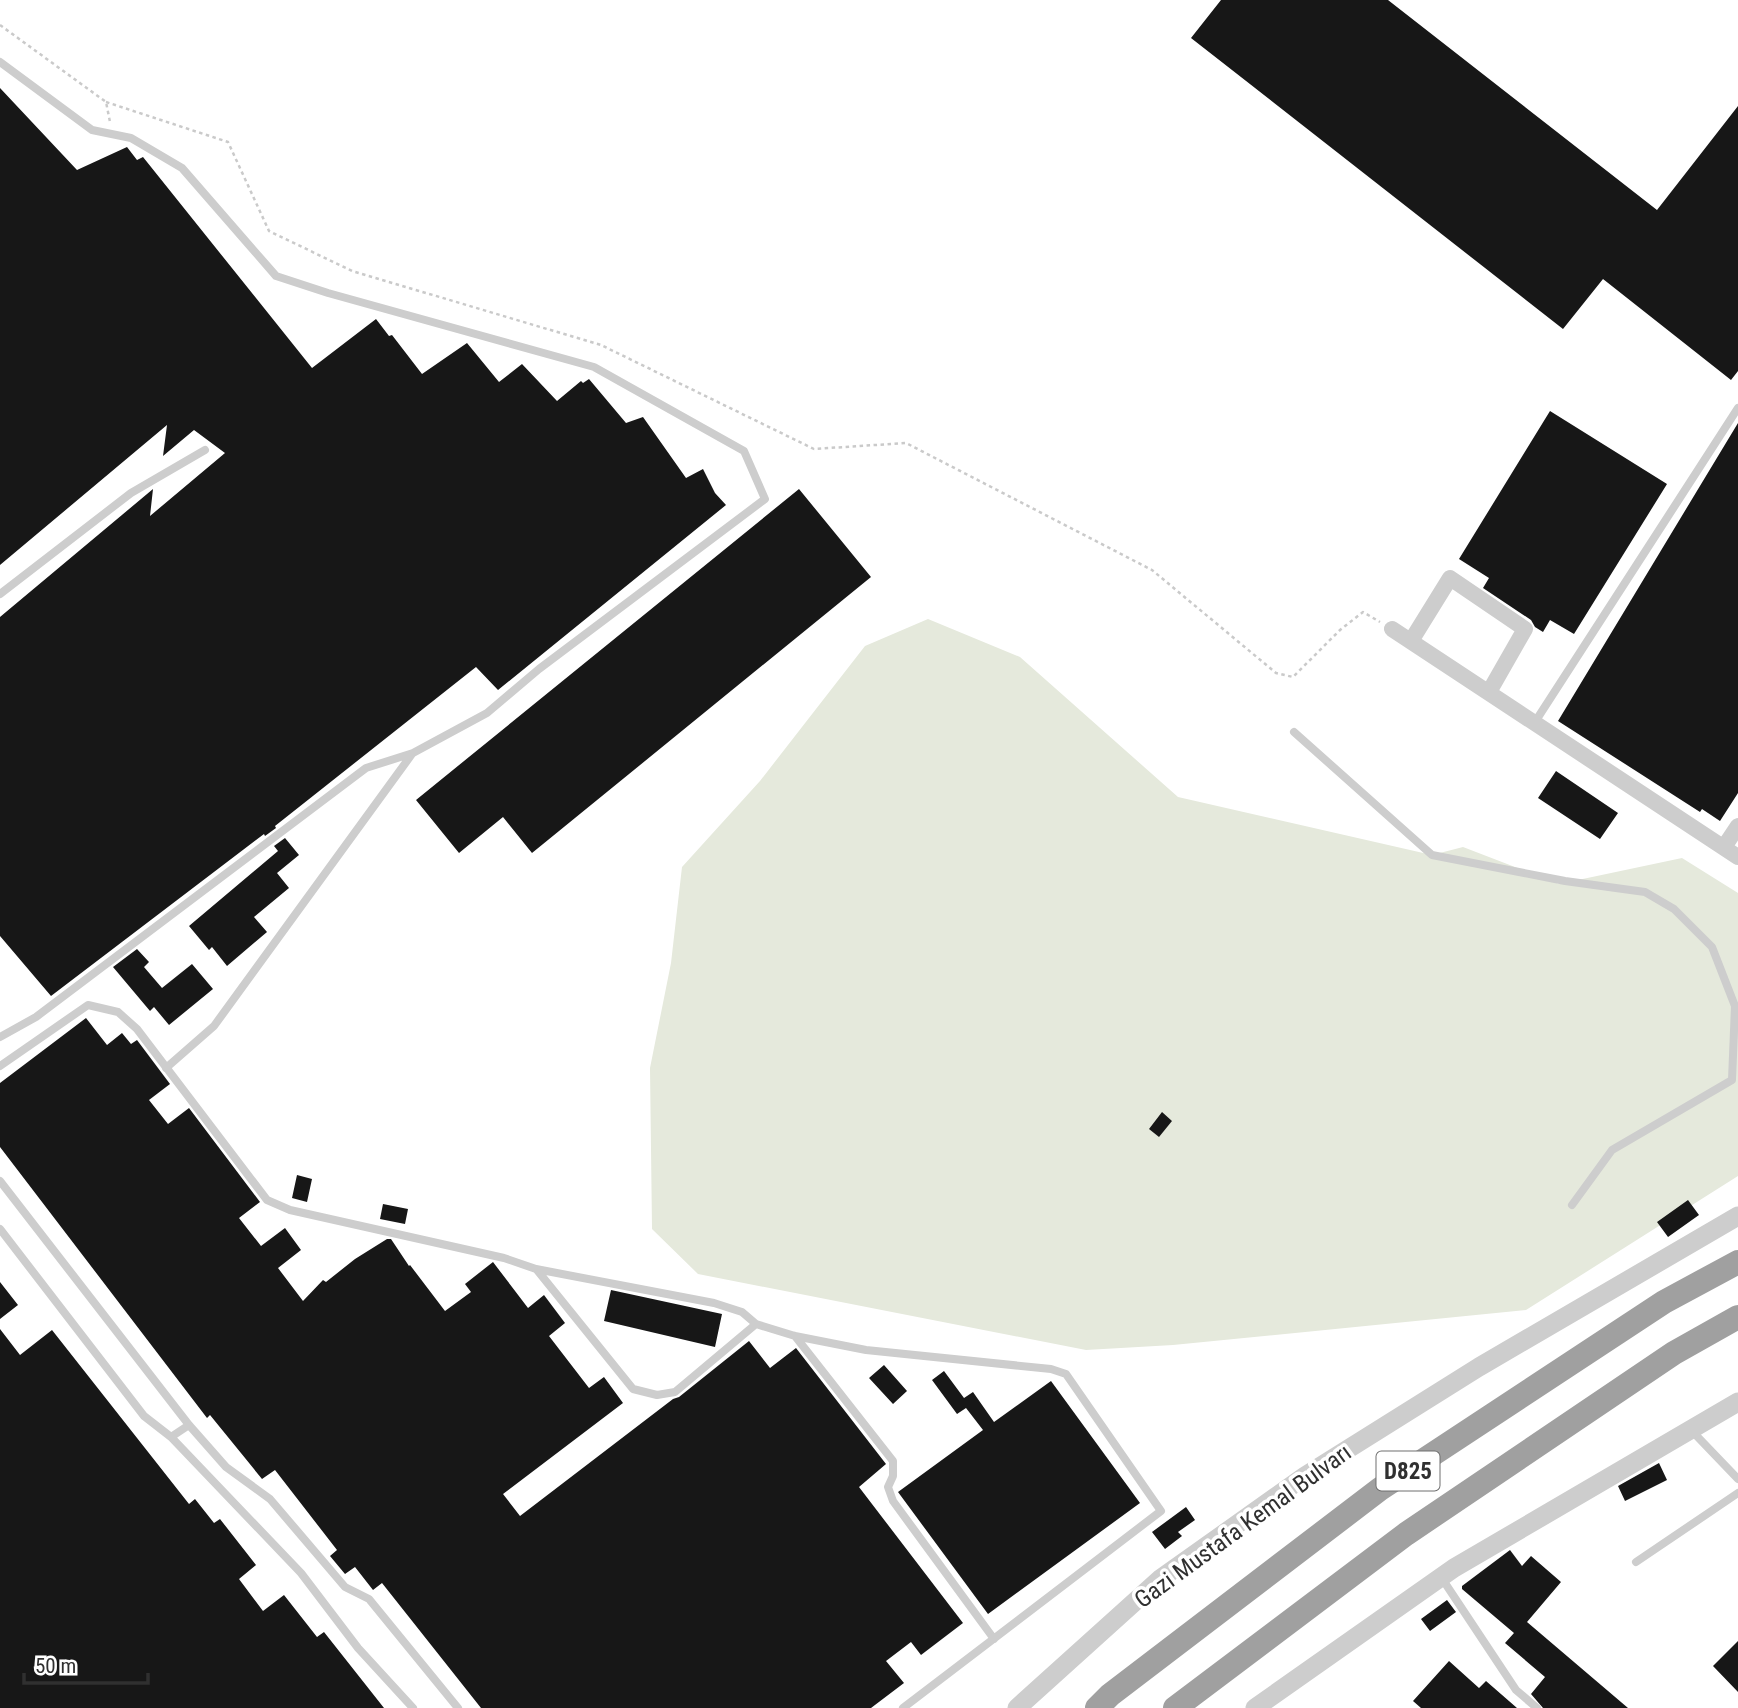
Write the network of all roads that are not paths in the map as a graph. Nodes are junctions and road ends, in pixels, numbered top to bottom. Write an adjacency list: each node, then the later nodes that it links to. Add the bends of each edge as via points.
1 (0, 62): 10 (lane, via 92,130 131,138 182,168 276,276 594,368 744,451 765,499 487,713)
2 (1738, 408): 8 (lane)
3 (205, 450): 4 (lane, via 131,493)
4 (0, 594)
5 (1392, 629): 6 (street)
6 (1411, 641): 7 (street); 7 (street, via 1450,578 1525,629)
7 (1489, 692): 8 (street)
8 (1535, 722): 12 (street)
9 (1294, 732): 18 (lane, via 1432,855 1644,892 1674,909 1712,947 1735,1006 1732,1080 1612,1150)
10 (413, 753): 14 (lane, via 366,768 36,1017); 16 (lane, via 214,1026)
11 (1738, 826): 12 (street)
12 (1724, 847): 13 (street)
13 (1738, 857)
14 (0, 1037)
15 (0, 1066): 16 (lane, via 88,1005 118,1012)
16 (166, 1068): 22 (lane, via 267,1199 290,1210)
17 (0, 1181): 27 (lane)
18 (1572, 1205)
19 (1738, 1216): 38 (street, Gazi Mustafa Kemal Bulvarı, via 1305,1475 1160,1579)
20 (0, 1229): 29 (lane, via 144,1416)
21 (1738, 1262): 39 (highway, Gazi Mustafa Kemal Bulvarı / D825, via 1664,1302 1380,1489)
22 (536, 1269): 24 (lane, via 714,1303 742,1312); 24 (lane, via 633,1389 657,1395 675,1392)
23 (1738, 1317): 40 (highway, D825, via 1674,1353 1406,1534)
24 (756, 1324): 25 (lane)
25 (795, 1336): 34 (lane, via 893,1461 888,1487 893,1501); 34 (lane, via 866,1350 1066,1374 1161,1511)
26 (1733, 1408): 28 (street)
27 (190, 1425): 29 (lane); 36 (lane, via 226,1467 270,1499 345,1587 369,1599)
28 (1690, 1429): 30 (lane); 33 (street)
29 (171, 1437): 35 (lane, via 301,1573 358,1648)
30 (1738, 1479)
31 (1738, 1493): 32 (lane)
32 (1636, 1562)
33 (1441, 1577): 41 (street); 42 (lane, via 1516,1690)
34 (994, 1639): 37 (lane)
35 (414, 1708)
36 (458, 1708)
37 (902, 1708)
38 (1017, 1708)
39 (1097, 1708)
40 (1175, 1708)
41 (1255, 1708)
42 (1537, 1708)

